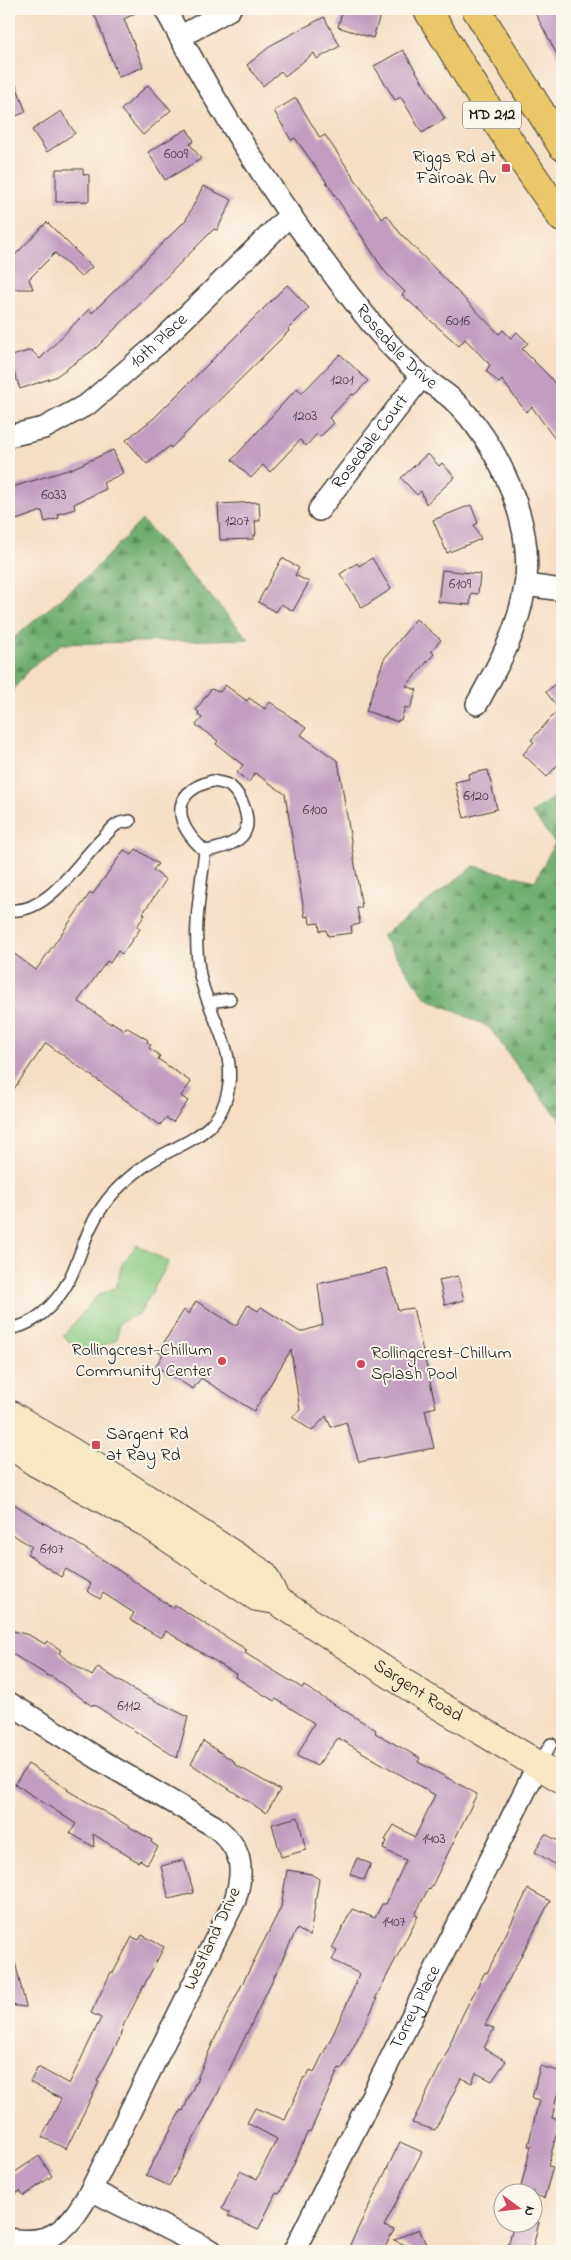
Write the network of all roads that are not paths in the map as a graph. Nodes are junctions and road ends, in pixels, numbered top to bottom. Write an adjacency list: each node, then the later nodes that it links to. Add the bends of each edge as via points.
1 (165, 9): 5 (street, Rosedale Drive)
2 (230, 9): 5 (street)
3 (427, 9): 7 (main road, MD 212, via 495,120)
4 (476, 9): 6 (main road, MD 212)
5 (180, 37): 8 (street, Rosedale Drive, via 267,183)
6 (562, 146)
7 (559, 206)
8 (291, 214): 9 (street, Rosedale Drive, via 364,314); 10 (street, 10th Place, via 160,342 88,404 44,428)
9 (422, 376): 11 (street, Rosedale Court); 12 (street, Rosedale Drive, via 468,416 495,454 519,514)
10 (9, 436)
11 (319, 510)
12 (526, 584): 13 (street); 14 (street, Rosedale Drive, via 511,637)
13 (562, 590)
14 (477, 704)
15 (130, 821): 17 (lane, via 117,824 54,890 32,907)
16 (205, 851): 16 (lane, via 233,843 244,834 247,819 242,800 229,785 212,781 197,785 181,804 180,816 190,837); 19 (lane, via 195,936 201,977)
17 (9, 910)
18 (230, 999): 19 (lane)
19 (210, 1002): 20 (lane, via 227,1054 229,1084 222,1111 208,1130 150,1163 119,1188 103,1205 91,1226 69,1282 56,1301 34,1321)
20 (9, 1328)
21 (9, 1414): 23 (main road, via 263,1574)
22 (9, 1443): 23 (main road, Sargent Road, via 34,1462 145,1522 257,1597)
23 (276, 1600): 25 (main road, Sargent Road, via 430,1700)
24 (9, 1703): 27 (street, Westland Drive, via 226,1834 233,1843 241,1868 235,1900)
25 (545, 1754): 26 (main road, Sargent Road); 30 (street, Torrey Place)
26 (562, 1779)
27 (92, 2190): 28 (street, Westland Drive, via 77,2214 61,2231 43,2239); 29 (street)
28 (9, 2239)
29 (212, 2251)
30 (294, 2251)

